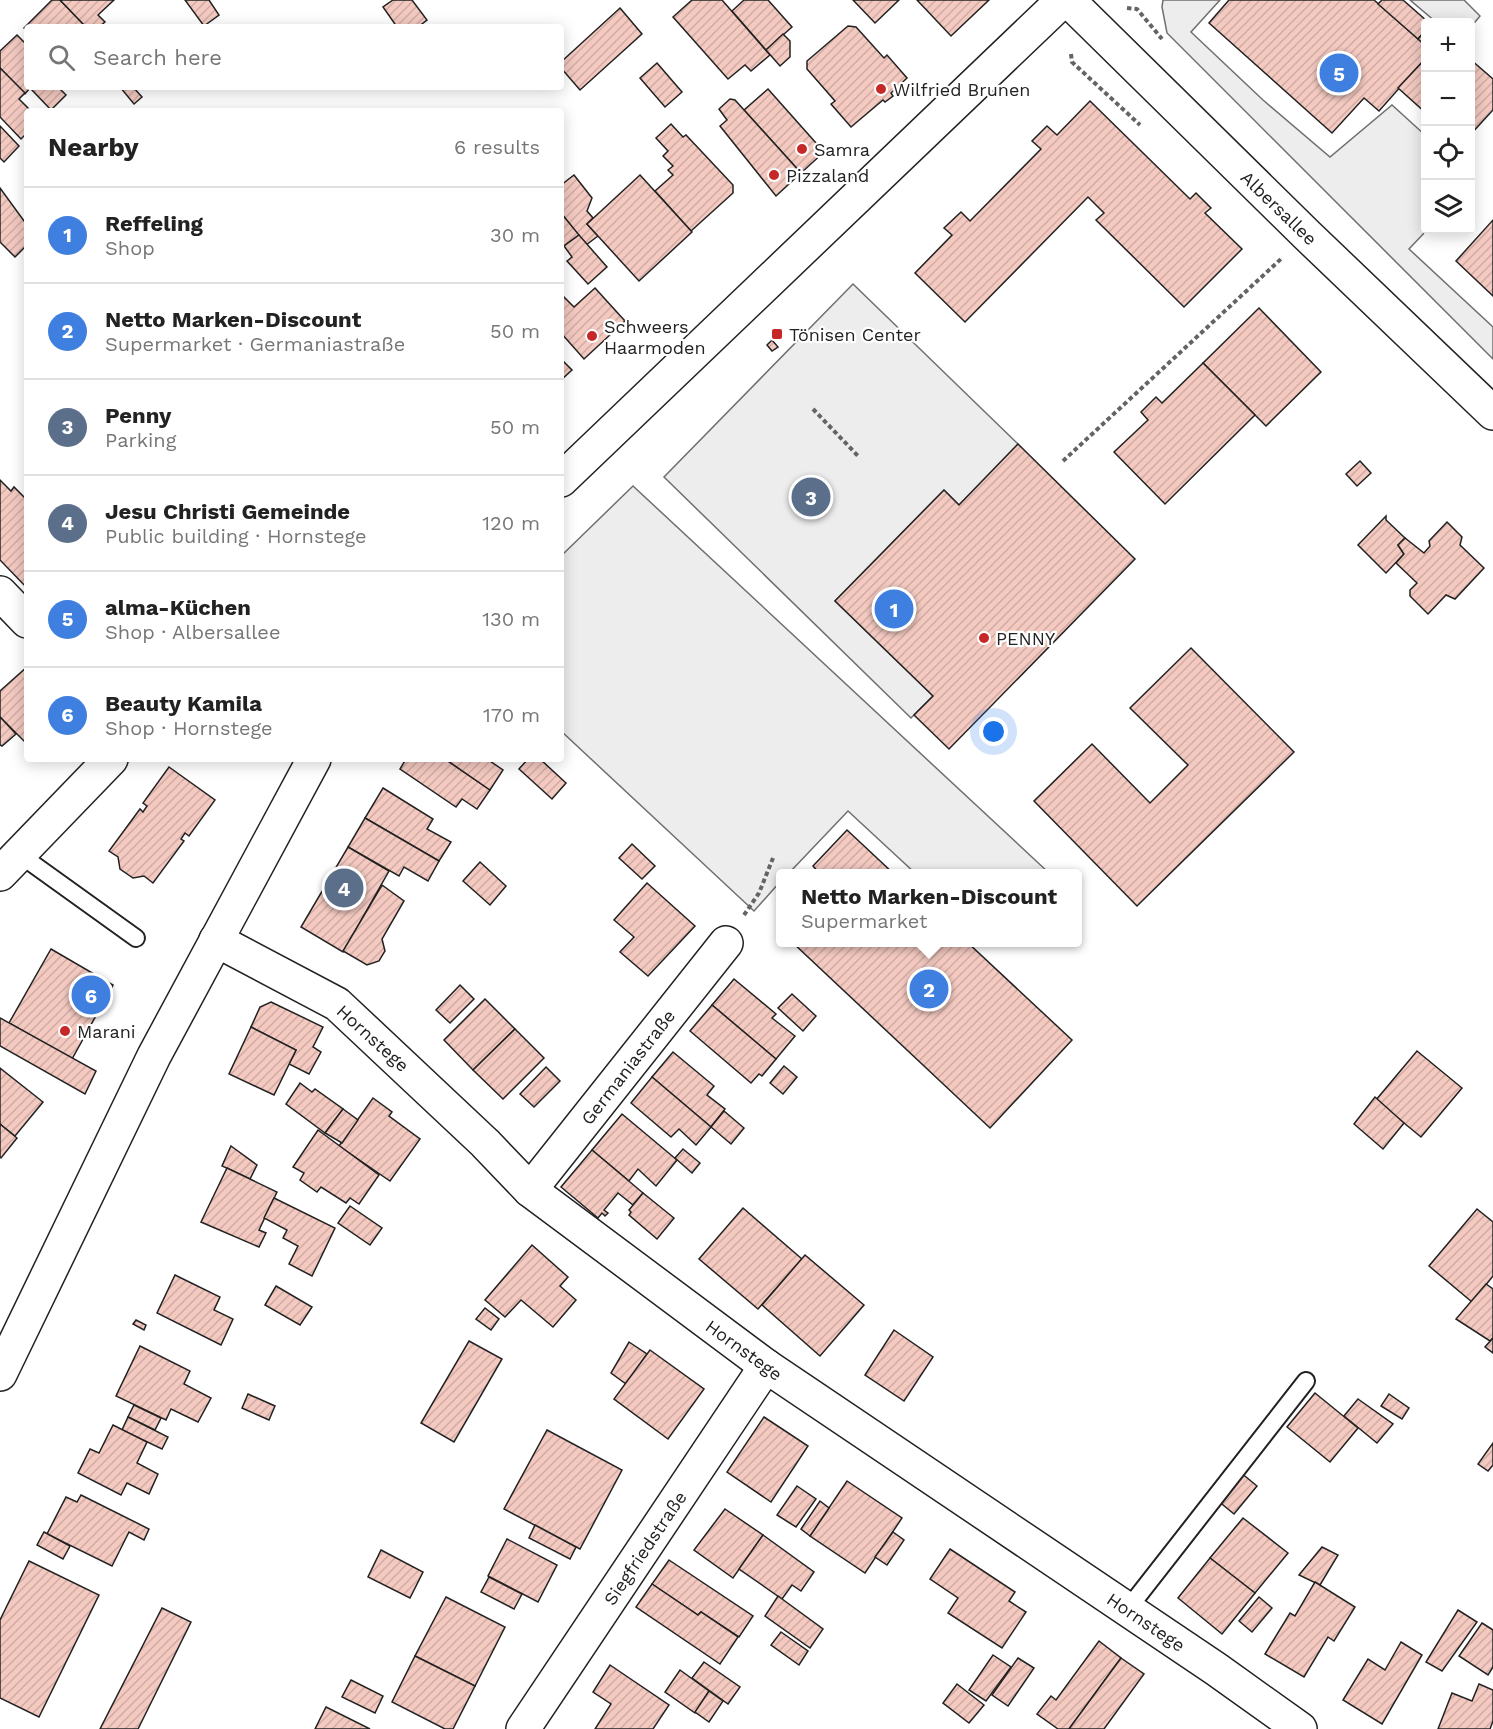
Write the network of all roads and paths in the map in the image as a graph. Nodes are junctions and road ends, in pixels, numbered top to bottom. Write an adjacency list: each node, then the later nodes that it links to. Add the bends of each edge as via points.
1 (1063, 0): 8 (street)
2 (1068, 0): 3 (street, Albersallee)
3 (1307, 235): 5 (street, Albersallee); 7 (path)
4 (813, 410): 6 (path)
5 (1493, 413)
6 (859, 457)
7 (1063, 461)
8 (564, 477)
9 (0, 593): 10 (street)
10 (24, 618)
11 (108, 762): 14 (street)
12 (312, 762): 16 (street)
13 (772, 858): 17 (path, via 759,893)
14 (10, 864): 15 (lane)
15 (136, 938)
16 (216, 940): 18 (street, Hornstege, via 338,1004); 20 (street, via 154,1056)
17 (726, 943): 18 (street, Germaniastraße)
18 (530, 1190): 19 (street, Hornstege)
19 (766, 1366): 22 (street, Hornstege); 23 (street, Siegfriedstraße)
20 (0, 1374)
21 (1306, 1381): 22 (lane)
22 (1127, 1610): 24 (street, Hornstege)
23 (523, 1729)
24 (1300, 1729)

